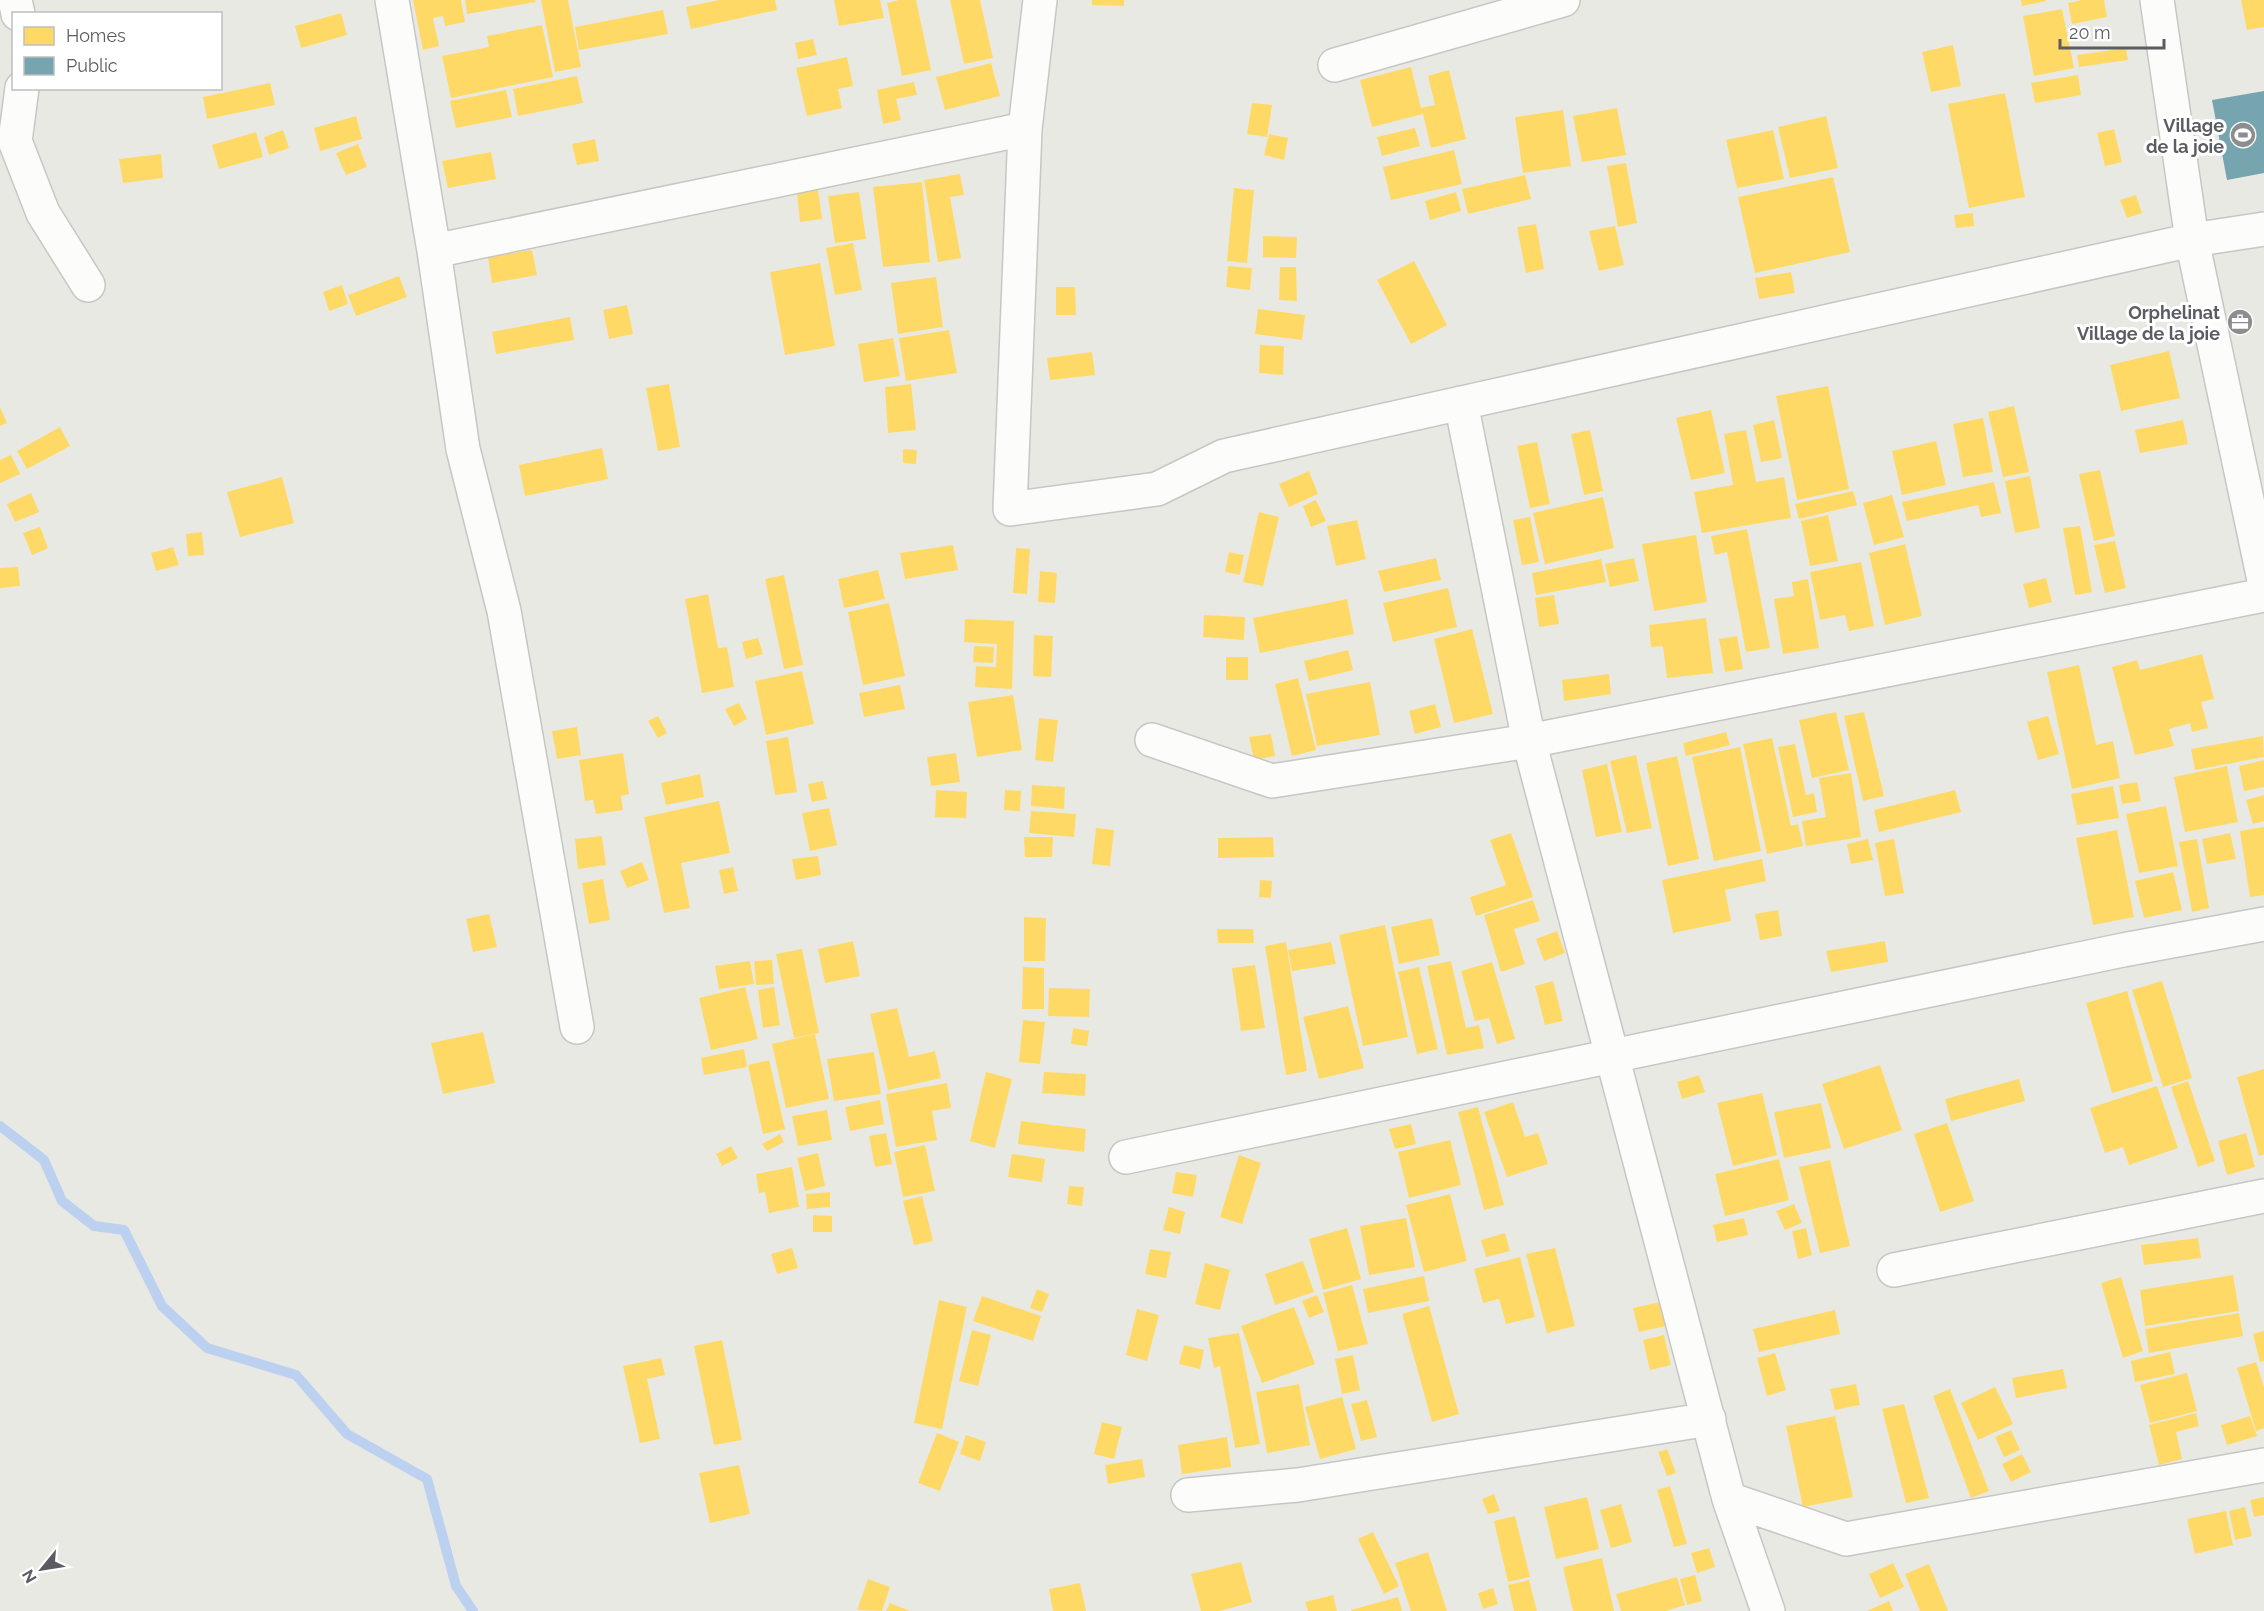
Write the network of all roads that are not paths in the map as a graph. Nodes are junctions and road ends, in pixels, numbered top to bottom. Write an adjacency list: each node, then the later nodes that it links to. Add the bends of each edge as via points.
1 (392, 0): 10 (street)
2 (1040, 0): 7 (street)
3 (1563, 0): 5 (street)
4 (2157, 0): 9 (street)
5 (1335, 65)
6 (22, 90): 11 (street, via 15,141 43,213)
7 (1025, 129): 10 (street); 12 (street, via 1010,509 1157,489 1224,456)
8 (2264, 229): 9 (street)
9 (2192, 240): 12 (street); 13 (street)
10 (434, 251): 18 (street, via 463,449 504,611)
11 (88, 285)
12 (1461, 403): 16 (street)
13 (2264, 579)
14 (2264, 595): 16 (street)
15 (1152, 740): 16 (street, via 1272,781)
16 (1529, 741): 19 (street)
17 (2264, 924): 19 (street)
18 (577, 1027)
19 (1614, 1056): 20 (street); 23 (street)
20 (1126, 1157)
21 (2264, 1196): 22 (street)
22 (1894, 1270)
23 (1709, 1419): 25 (street, via 1298,1485); 26 (street)
24 (2264, 1465): 26 (street, via 1846,1539)
25 (1188, 1495)
26 (1729, 1499): 27 (street)
27 (1768, 1611)

